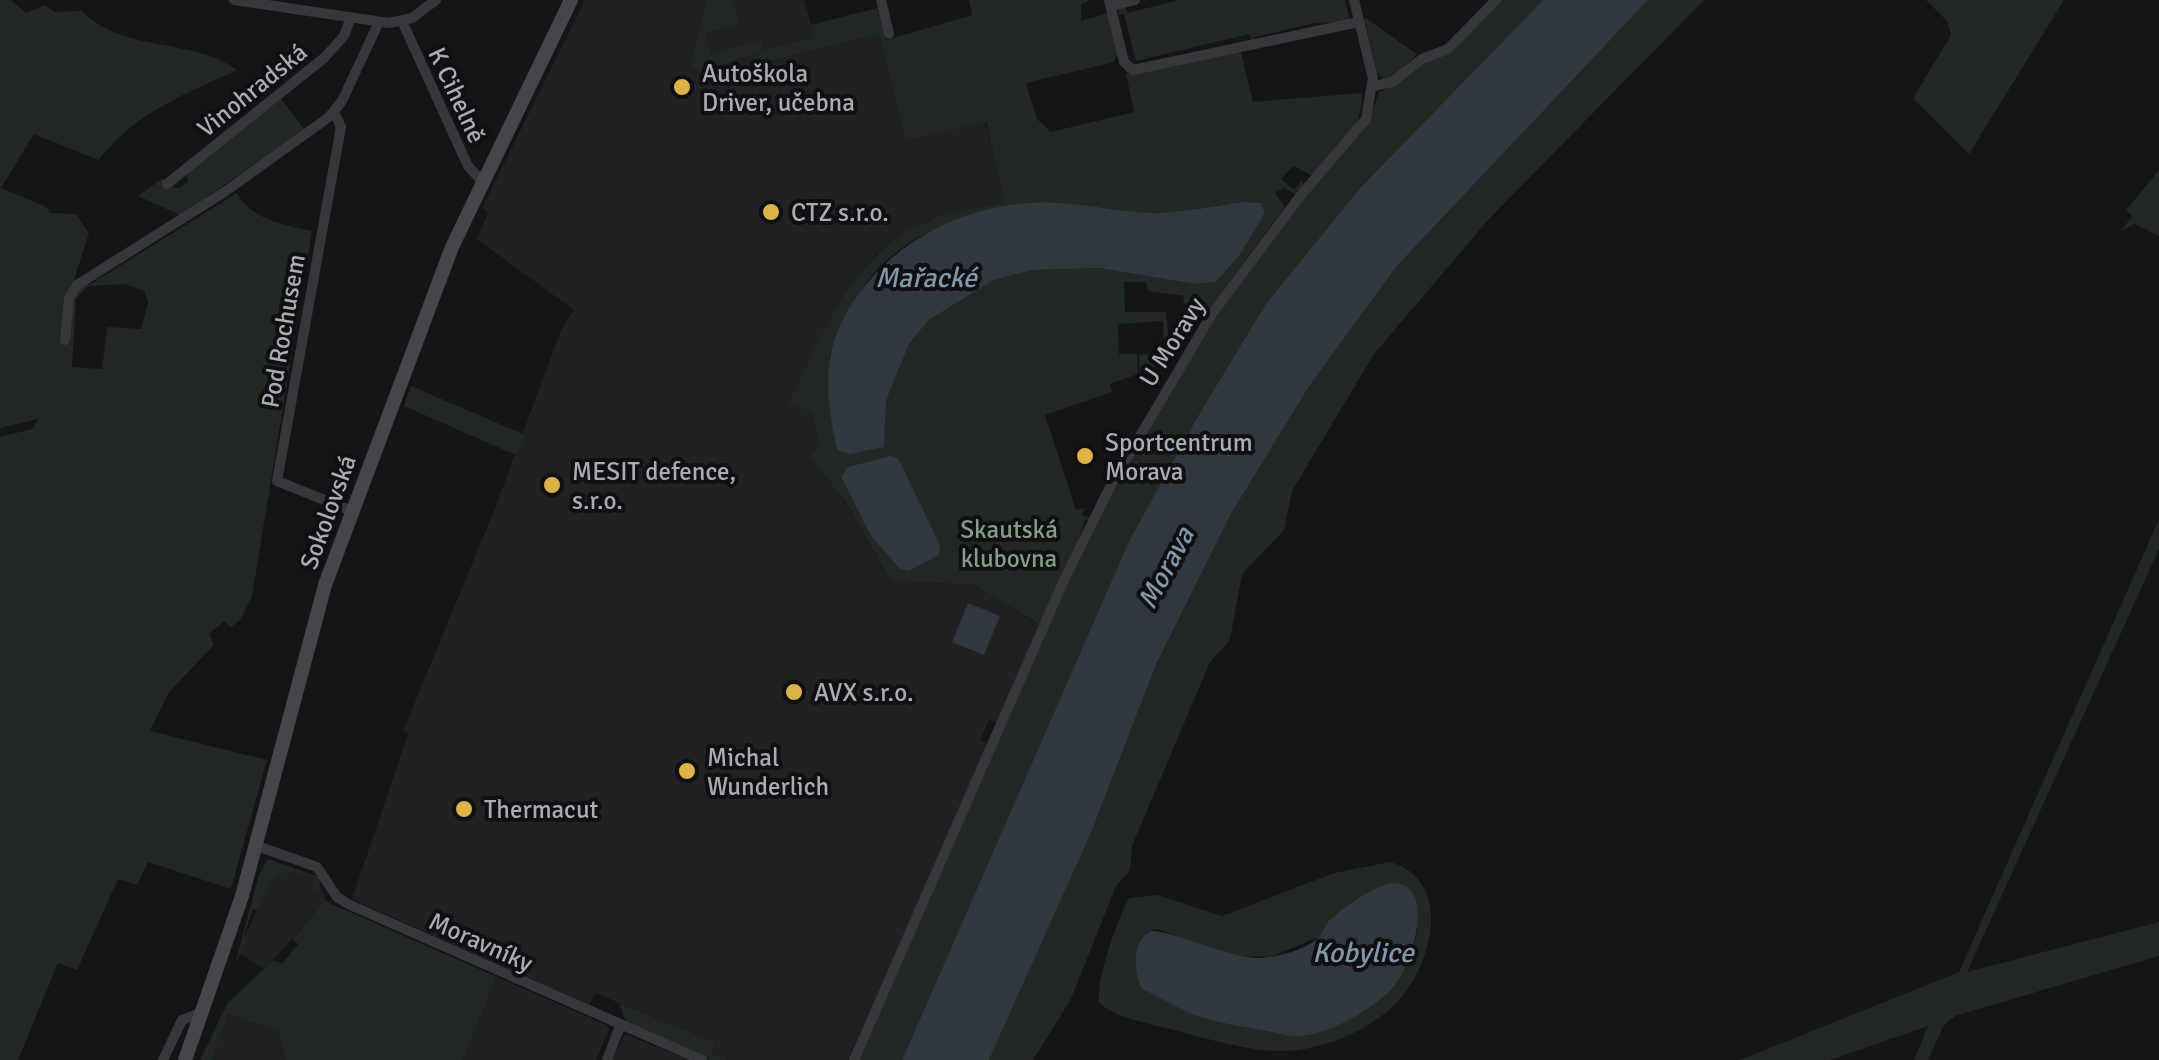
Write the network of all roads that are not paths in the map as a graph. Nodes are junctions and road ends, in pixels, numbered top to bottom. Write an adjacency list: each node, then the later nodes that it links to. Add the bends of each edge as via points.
1 (234, 0): 10 (street, Vinohradská)
2 (343, 0): 10 (street)
3 (436, 0): 11 (street, Vinohradská)
4 (571, 0): 17 (main road, Sokolovská)
5 (881, 0): 14 (street)
6 (1135, 0): 9 (street)
7 (1354, 0): 13 (street)
8 (1496, 0): 15 (street, via 1448,50)
9 (1110, 3): 13 (street, via 1124,62 1135,70)
10 (347, 16): 12 (street, Vinohradská); 18 (street, Vinohradská, via 344,36 324,58)
11 (402, 21): 12 (street, Vinohradská); 17 (street, K Cihelně, via 469,168)
12 (379, 22): 16 (street, Pod Rochusem)
13 (1360, 22): 15 (street)
14 (890, 34)
15 (1374, 86): 28 (street, U Moravy, via 1362,126 1212,314 1102,501)
16 (334, 112): 19 (street, Pod Rochusem, via 214,200 78,285 69,299); 20 (street, Pod Rochusem, via 341,128 277,481)
17 (482, 180): 20 (main road, Sokolovská)
18 (167, 184)
19 (66, 340)
20 (352, 511): 21 (main road, Sokolovská, via 310,633)
21 (256, 846): 22 (main road, Sokolovská); 23 (street, Moravníky, via 317,867 348,904)
22 (201, 1013): 24 (street, via 182,1020); 25 (main road, Sokolovská)
23 (620, 1026): 26 (street); 27 (street, Moravníky)
24 (163, 1060)
25 (185, 1060)
26 (607, 1060)
27 (702, 1060)
28 (854, 1060)

